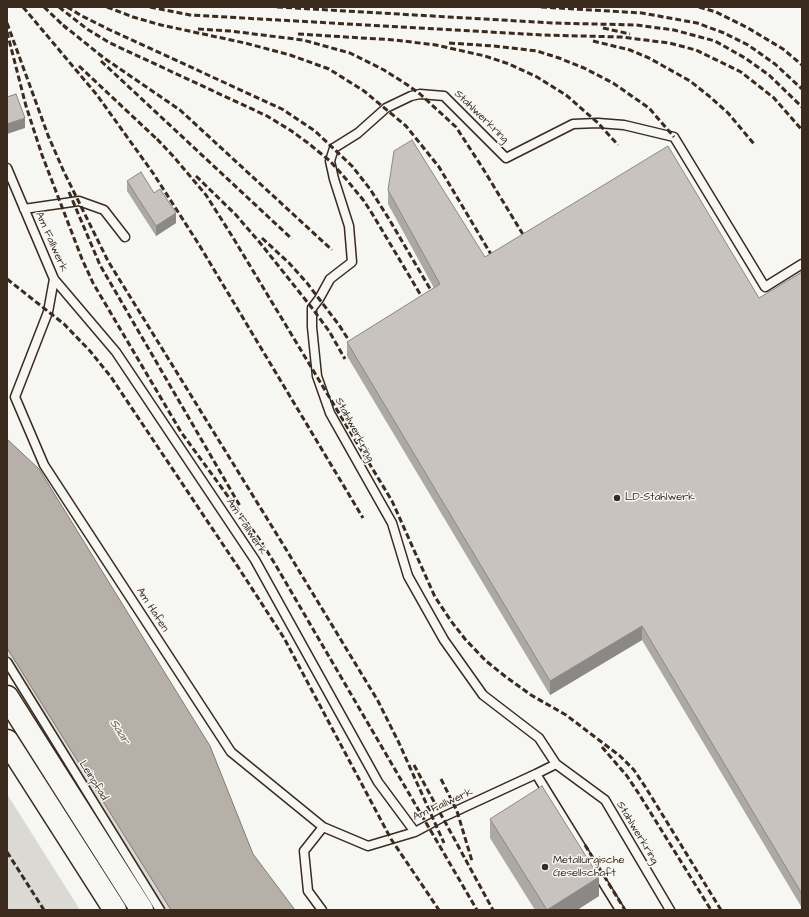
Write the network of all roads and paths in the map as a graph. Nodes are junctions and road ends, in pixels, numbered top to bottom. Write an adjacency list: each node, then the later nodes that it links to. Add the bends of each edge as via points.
1 (7, 168): 2 (lane)
2 (24, 209): 3 (lane, Am Fallwerk, via 79,201 104,210); 5 (lane, Am Fallwerk)
3 (124, 237)
4 (802, 264): 9 (lane, Stahlwerkring, via 765,287 674,137 624,125 573,124 506,158 444,96 420,94 386,108 358,133 334,148 330,162 349,226 352,262 330,279 312,308 317,376 330,413 392,523 408,576 444,640 483,695 539,738)
5 (54, 279): 11 (lane, Am Hafen, via 48,312 15,397 44,465 231,752); 12 (lane, Am Fallwerk, via 116,352 255,560 378,782)
6 (7, 662): 15 (lane, Leinpfad)
7 (7, 697): 14 (highway)
8 (7, 741): 13 (highway)
9 (556, 764): 10 (lane, Am Fallwerk); 18 (lane, Stahlwerkring, via 605,800)
10 (536, 774): 12 (lane, Am Fallwerk); 17 (lane)
11 (323, 827): 12 (lane, Am Hafen, via 368,846); 16 (lane, via 304,851 308,891)
12 (415, 832)
13 (115, 910)
14 (142, 910)
15 (160, 910)
16 (322, 910)
17 (620, 910)
18 (670, 910)

